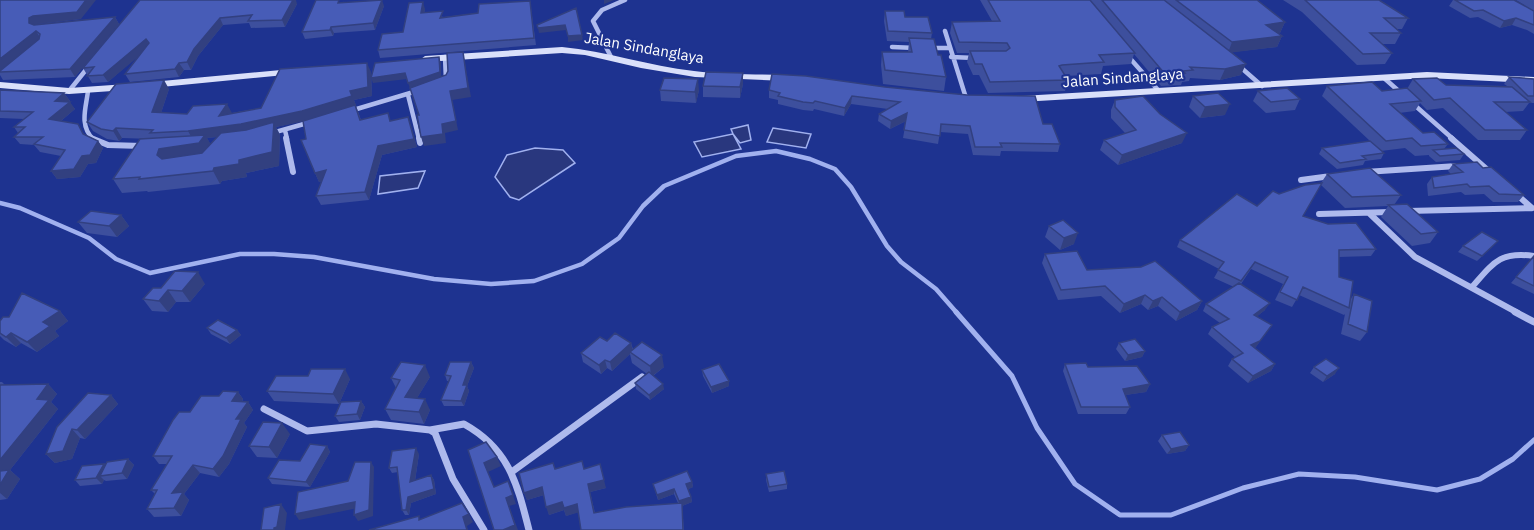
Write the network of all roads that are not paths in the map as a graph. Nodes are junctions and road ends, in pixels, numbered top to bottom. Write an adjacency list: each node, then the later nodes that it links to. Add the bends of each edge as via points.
1 (625, 0): 7 (street, via 601,10 593,21)
2 (945, 31): 4 (street)
3 (892, 47): 4 (street)
4 (949, 48): 8 (street)
5 (1122, 48): 21 (street)
6 (445, 57): 7 (street, Jalan Sindanglaya, via 552,50); 10 (street, Jalan Sindanglaya); 17 (street, via 447,80)
7 (611, 57): 14 (street, Jalan Sindanglaya, via 695,75)
8 (951, 57): 9 (street); 26 (street)
9 (979, 58)
10 (409, 60)
11 (1234, 62): 19 (street)
12 (91, 64): 22 (street)
13 (303, 71): 23 (street)
14 (795, 78)
15 (1384, 78): 16 (street, Jalan Sindanglaya, via 1427,75); 19 (street, Jalan Sindanglaya); 34 (street)
16 (1534, 80)
17 (441, 83)
18 (0, 85): 22 (street)
19 (1262, 86): 21 (street, Jalan Sindanglaya)
20 (423, 89): 24 (street)
21 (1158, 90): 27 (street, Jalan Sindanglaya)
22 (69, 91): 23 (street)
23 (88, 91): 33 (street, via 84,125 92,138 118,147)
24 (408, 95): 28 (street); 32 (street)
25 (951, 97): 26 (street)
26 (971, 98)
27 (1006, 99)
28 (341, 114)
29 (319, 120): 30 (street)
30 (285, 129): 31 (street); 37 (street)
31 (263, 135)
32 (420, 143)
33 (148, 146)
34 (1481, 164): 36 (street); 40 (street)
35 (1459, 165): 38 (street)
36 (1470, 165)
37 (293, 172)
38 (1358, 172)
39 (1336, 175): 41 (street)
40 (1498, 178)
41 (1301, 180)
42 (1507, 186): 43 (street)
43 (1533, 208): 44 (street)
44 (1369, 213): 45 (street); 47 (street, via 1406,250)
45 (1319, 214)
46 (1534, 256): 47 (street, via 1504,254)
47 (1472, 287): 48 (street)
48 (1534, 322)
49 (642, 377): 52 (street)
50 (264, 409): 51 (street, via 307,431 376,424)
51 (430, 430): 52 (street, via 464,424 476,429); 53 (street, via 435,433 453,479)
52 (513, 471): 54 (street)
53 (484, 530)
54 (529, 530)

